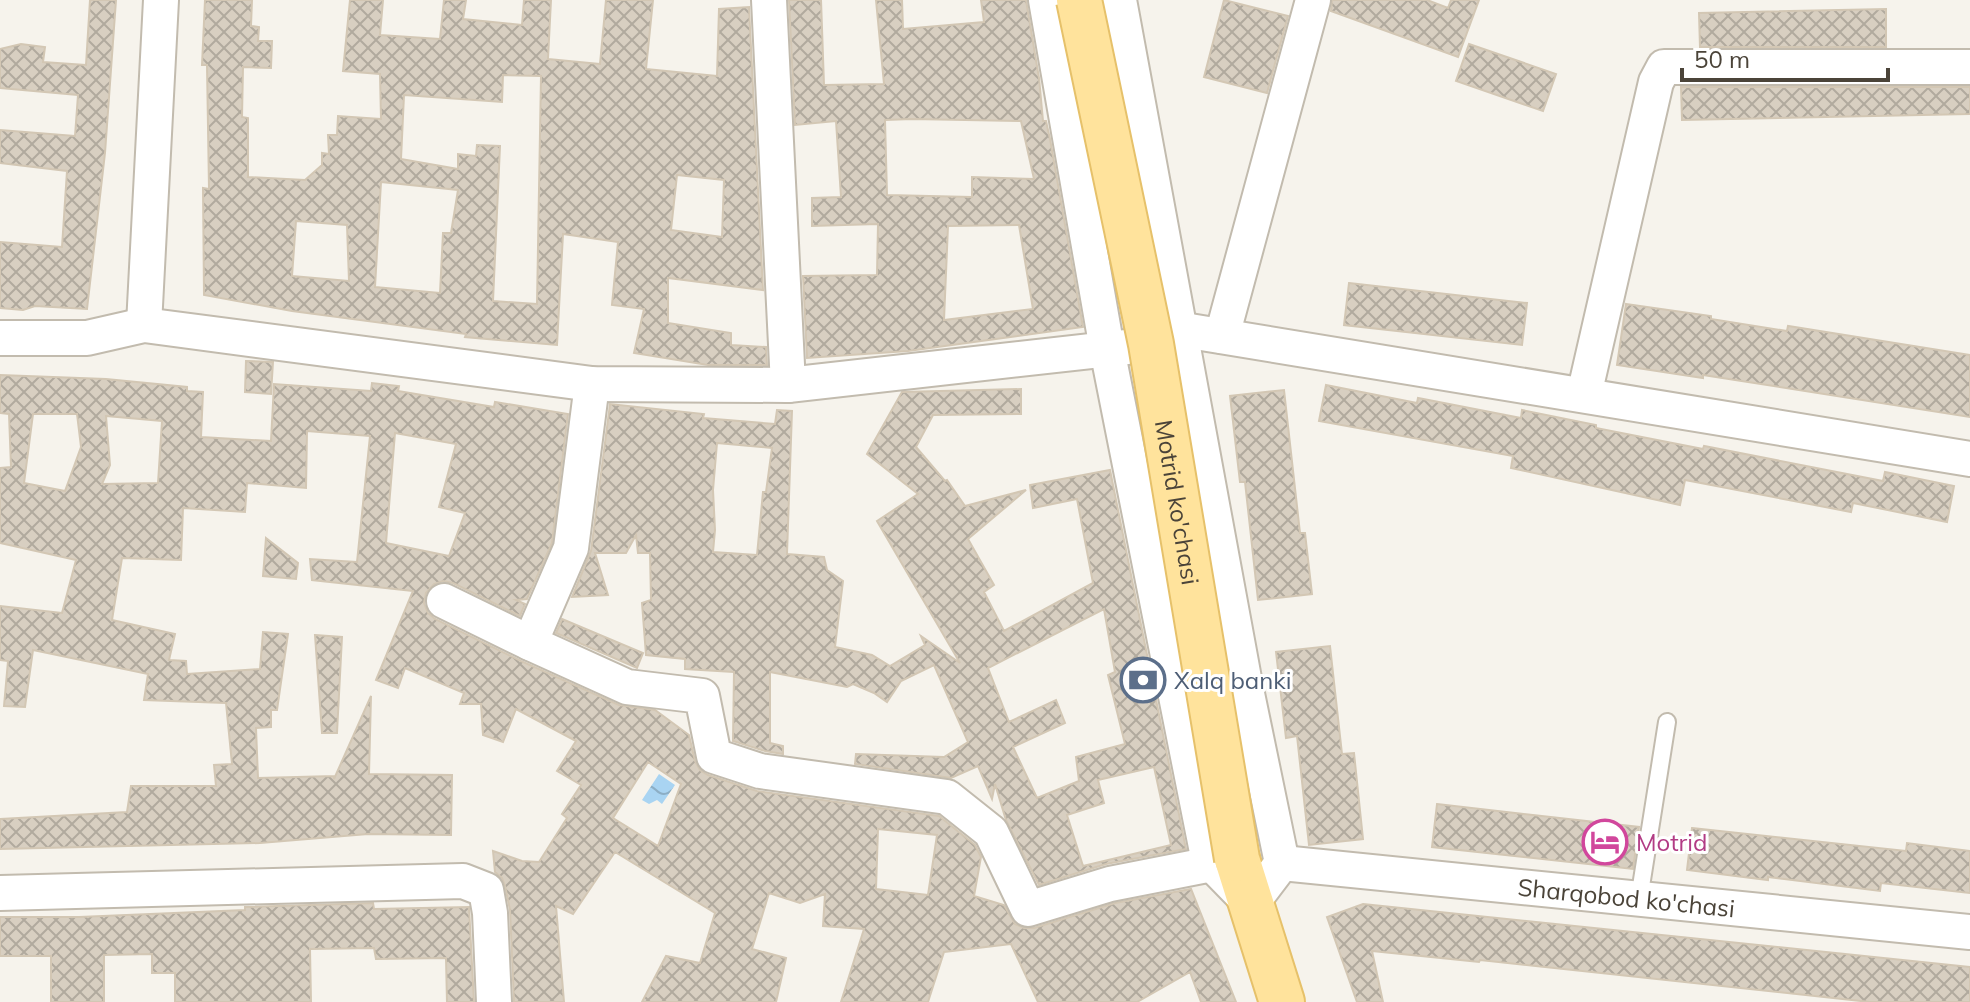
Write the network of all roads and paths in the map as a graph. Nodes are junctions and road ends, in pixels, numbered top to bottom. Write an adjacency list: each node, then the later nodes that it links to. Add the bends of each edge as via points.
1 (161, 0): 10 (street)
2 (769, 0): 16 (street)
3 (1046, 0): 9 (street)
4 (1079, 0): 11 (main road, Motrid ko'chasi, bridge)
5 (1119, 0): 8 (street)
6 (1313, 0): 12 (street)
7 (1970, 67): 17 (street, via 1664,67 1656,82)
8 (1166, 256): 9 (street); 11 (street)
9 (1092, 259): 14 (street)
10 (144, 325): 13 (street, via 87,338); 15 (street)
11 (1159, 332): 12 (street); 14 (street); 22 (main road, Motrid ko'chasi, bridge); 23 (street, via 1245,684)
12 (1222, 336): 17 (street)
13 (0, 338)
14 (1107, 349): 16 (street); 22 (street, via 1202,832)
15 (592, 384): 16 (street); 20 (street, via 571,548)
16 (788, 385)
17 (1584, 395): 18 (street)
18 (1970, 459)
19 (444, 601): 20 (street)
20 (530, 643): 22 (street, via 627,687 702,696 714,756 760,771 947,797 991,832 1028,909 1110,884)
21 (1667, 722): 25 (lane)
22 (1224, 861): 26 (main road, Motrid ko'chasi)
23 (1282, 863): 25 (street, Sharqobod ko'chasi); 26 (street)
24 (0, 893): 28 (street, via 463,881 486,890)
25 (1639, 899): 27 (street, Sharqobod ko'chasi)
26 (1251, 904): 29 (main road, Motrid ko'chasi)
27 (1970, 932)
28 (494, 1002)
29 (1282, 1002)

